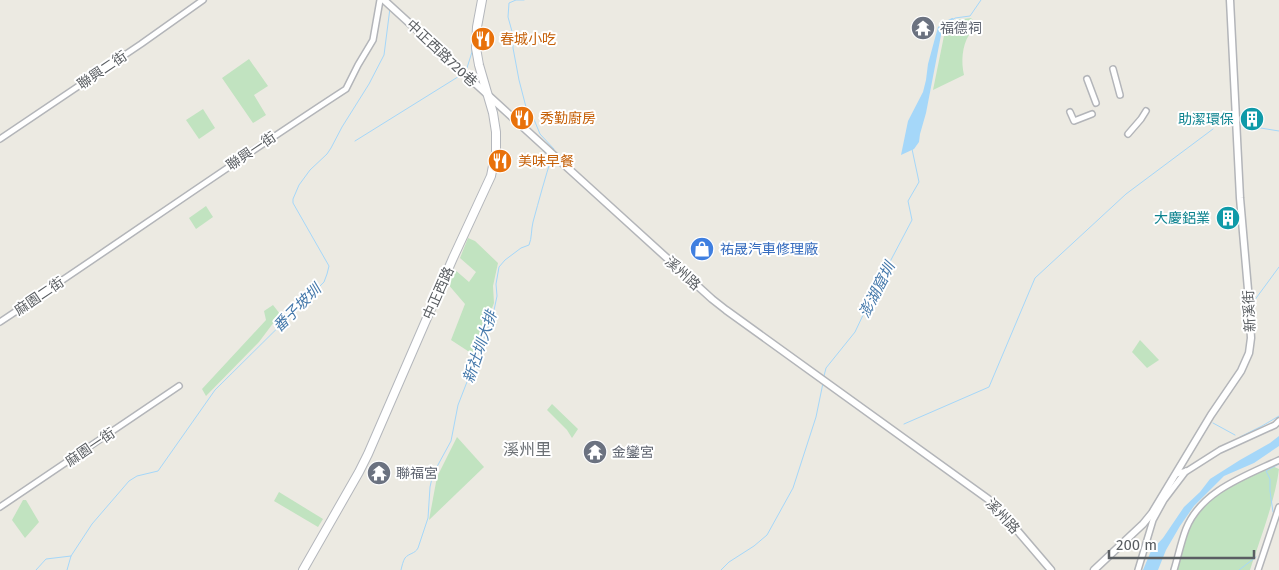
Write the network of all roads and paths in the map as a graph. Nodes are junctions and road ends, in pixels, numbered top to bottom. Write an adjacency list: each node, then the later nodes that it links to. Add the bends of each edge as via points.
1 (203, 0): 15 (street, 聯興二街)
2 (380, 0): 16 (street, 聯興一街, via 373,40 346,89)
3 (384, 0): 8 (street, 中正西路720巷)
4 (482, 0): 8 (main road, 中正西路, via 476,48)
5 (1230, 0): 22 (street, 新溪街, via 1250,338 1241,371)
6 (1112, 69): 9 (street)
7 (1087, 79): 10 (street)
8 (487, 95): 26 (main road, 中正西路, via 496,132 496,152 490,176 368,454); 27 (street, 溪州路, via 712,299 988,499)
9 (1120, 95)
10 (1096, 103)
11 (1146, 111): 14 (street)
12 (1070, 112): 13 (street, via 1074,121)
13 (1092, 114)
14 (1128, 134)
15 (0, 139)
16 (78, 270): 17 (street, 麻園二街)
17 (0, 322)
18 (179, 386): 23 (street, 麻園一街)
19 (1279, 421): 21 (street)
20 (1279, 460): 30 (street, via 1237,480 1203,502 1186,529)
21 (1186, 471): 22 (street); 25 (street)
22 (1176, 474): 25 (street, 新溪街)
23 (0, 507)
24 (1279, 510): 31 (street)
25 (1152, 516): 28 (street, 新溪街); 29 (street)
26 (303, 570)
27 (1051, 570)
28 (1094, 570)
29 (1138, 570)
30 (1174, 570)
31 (1258, 570)

